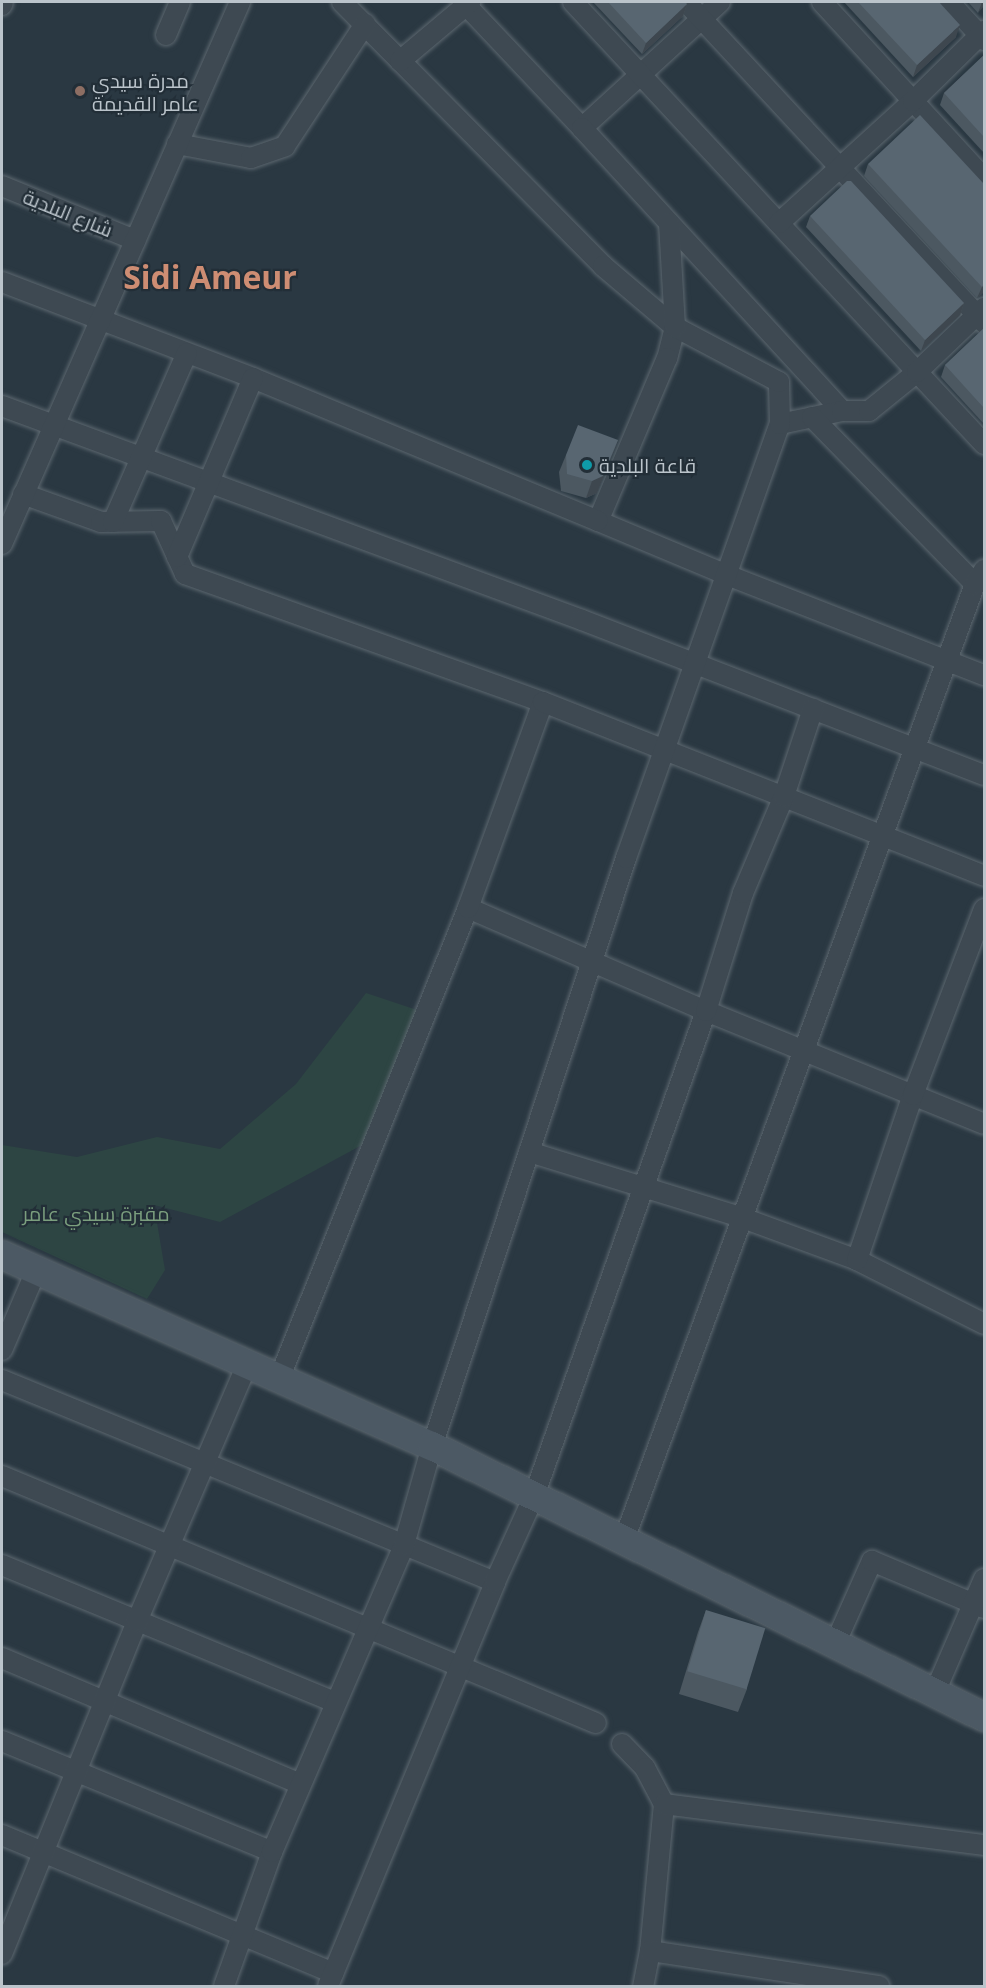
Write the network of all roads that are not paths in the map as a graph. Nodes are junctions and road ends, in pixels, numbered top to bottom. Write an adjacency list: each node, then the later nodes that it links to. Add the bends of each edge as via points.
1 (180, 2): 12 (street)
2 (240, 2): 18 (street)
3 (342, 2): 11 (street)
4 (573, 2): 15 (street)
5 (686, 2): 10 (street)
6 (720, 2): 10 (street)
7 (822, 2): 16 (street)
8 (949, 2): 13 (street)
9 (467, 3): 14 (street); 17 (street)
10 (702, 20): 15 (street); 19 (street)
11 (364, 24): 14 (street); 18 (street, via 285,146 251,158)
12 (166, 35)
13 (983, 35): 16 (street)
14 (400, 61): 28 (street, via 603,266)
15 (640, 73): 17 (street); 23 (street)
16 (913, 101): 19 (street); 20 (street)
17 (582, 128): 22 (street)
18 (177, 144): 24 (street)
19 (838, 166): 23 (street); 26 (street)
20 (984, 178)
21 (2, 186): 24 (street, شارع البلدية)
22 (669, 223): 28 (street); 33 (street)
23 (779, 223): 30 (street)
24 (135, 240): 27 (street)
25 (2, 282): 27 (street)
26 (982, 315): 30 (street)
27 (100, 319): 29 (street); 36 (street)
28 (675, 327): 35 (street, via 779,382); 41 (street, via 667,358)
29 (187, 353): 31 (street); 38 (street)
30 (917, 372): 33 (street, via 869,411); 37 (street)
31 (253, 378): 39 (street); 41 (street)
32 (2, 406): 36 (street)
33 (842, 411): 34 (street)
34 (812, 417): 35 (street); 46 (street)
35 (780, 424): 45 (street)
36 (53, 425): 38 (street); 40 (street)
37 (984, 444)
38 (141, 458): 39 (street); 42 (street)
39 (209, 482): 44 (street); 48 (street)
40 (23, 494): 42 (street, via 101,522); 43 (street)
41 (598, 521): 45 (street)
42 (113, 522): 44 (street, via 160,521)
43 (4, 533)
44 (177, 557): 50 (street, via 185,574)
45 (727, 574): 47 (street); 48 (street)
46 (980, 577): 47 (street)
47 (947, 660): 49 (street); 52 (street)
48 (695, 663): 51 (street); 53 (street)
49 (984, 675)
50 (543, 702): 53 (street); 58 (street)
51 (813, 709): 52 (street); 55 (street)
52 (915, 748): 54 (street); 56 (street)
53 (665, 749): 55 (street); 60 (street)
54 (984, 775)
55 (784, 796): 56 (street); 61 (street, via 743,893)
56 (883, 836): 57 (street); 62 (street)
57 (984, 876)
58 (468, 908): 60 (street); 74 (street)
59 (984, 909): 63 (street)
60 (592, 962): 61 (street); 65 (street)
61 (706, 1011): 62 (street); 66 (street)
62 (804, 1051): 63 (street); 67 (street)
63 (913, 1095): 64 (street); 69 (street)
64 (984, 1124)
65 (529, 1152): 66 (street); 76 (street)
66 (644, 1187): 67 (street); 79 (street)
67 (743, 1218): 69 (street); 80 (street)
68 (2, 1255): 70 (main road)
69 (857, 1260): 71 (street)
70 (36, 1271): 72 (street); 73 (main road)
71 (984, 1324)
72 (2, 1350)
73 (247, 1364): 74 (main road); 77 (street)
74 (279, 1378): 76 (main road)
75 (2, 1380): 77 (street)
76 (432, 1446): 79 (main road); 81 (street)
77 (205, 1463): 81 (street); 82 (street)
78 (2, 1476): 82 (street)
79 (534, 1496): 80 (main road); 85 (street)
80 (624, 1540): 89 (main road)
81 (404, 1545): 85 (street); 88 (street)
82 (168, 1546): 87 (street); 88 (street)
83 (2, 1565): 87 (street)
84 (984, 1579): 86 (street)
85 (495, 1582): 91 (street)
86 (979, 1606): 89 (street, via 872,1560); 92 (street)
87 (137, 1621): 93 (street); 94 (street)
88 (368, 1629): 91 (street); 94 (street)
89 (835, 1644): 92 (main road)
90 (2, 1658): 93 (street)
91 (460, 1667): 96 (street); 109 (street)
92 (935, 1692): 95 (main road)
93 (105, 1701): 99 (street); 100 (street)
94 (336, 1702): 100 (street)
95 (984, 1717)
96 (596, 1723)
97 (2, 1741): 99 (street)
98 (622, 1744): 101 (street, via 645,1768)
99 (76, 1772): 104 (street); 105 (street)
100 (302, 1784): 104 (street)
101 (663, 1804): 103 (street); 107 (street)
102 (2, 1835): 105 (street)
103 (984, 1845)
104 (272, 1852): 106 (street)
105 (44, 1853): 106 (street); 108 (street)
106 (243, 1936): 109 (street); 110 (street)
107 (650, 1951): 111 (street); 112 (street)
108 (2, 1954)
109 (331, 1980)
110 (224, 1986)
111 (643, 1986)
112 (879, 1986)

